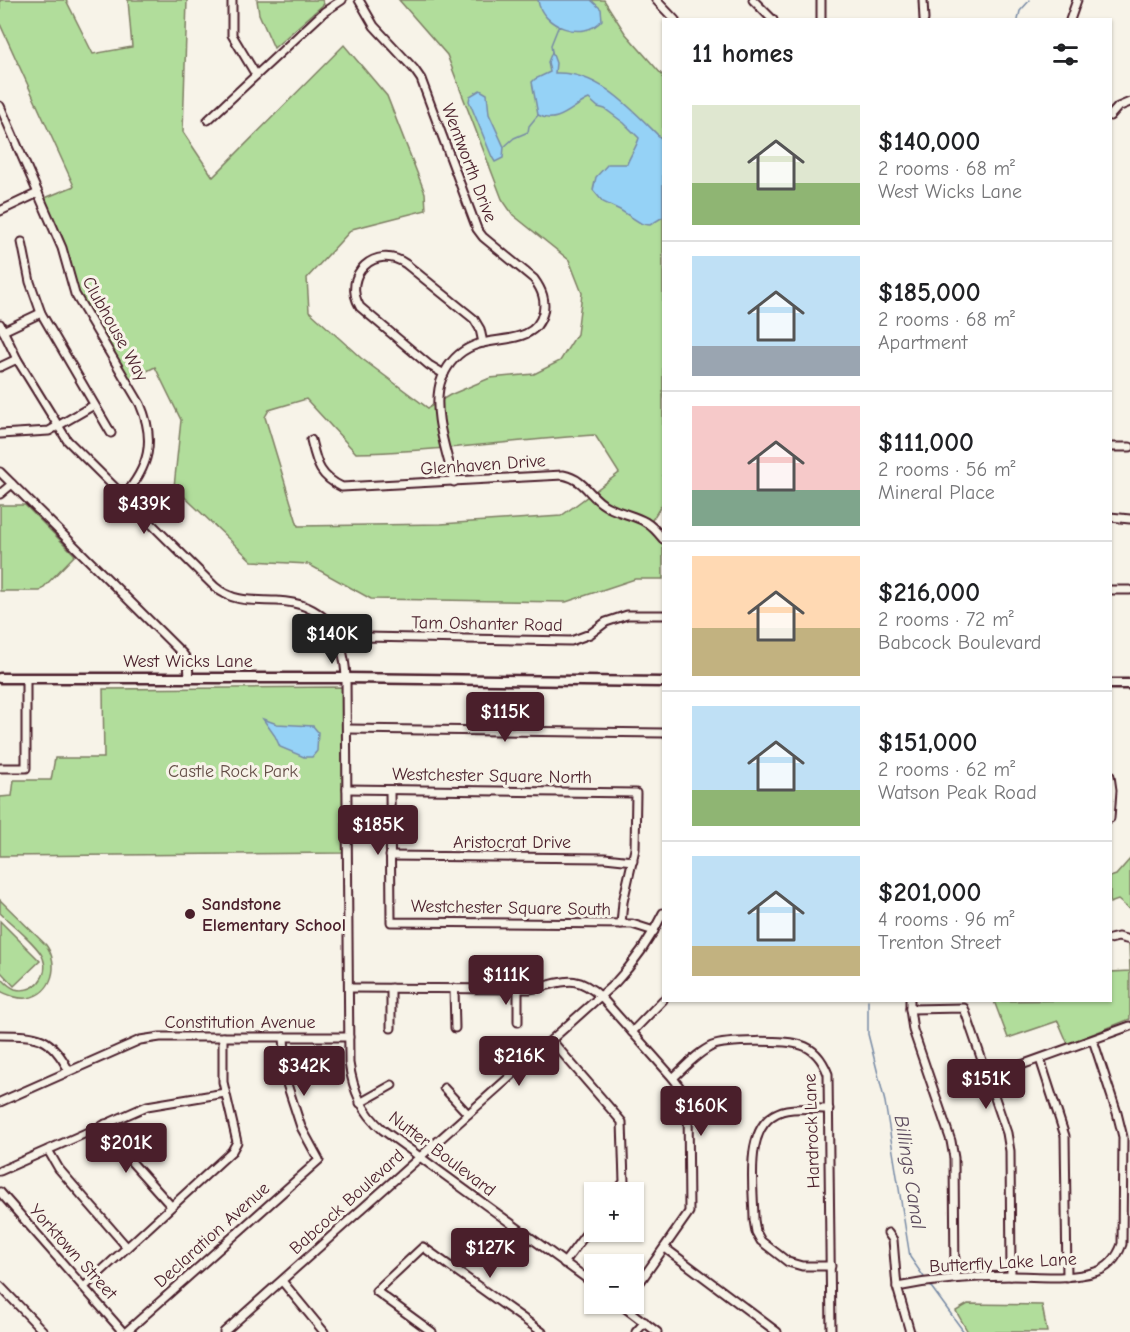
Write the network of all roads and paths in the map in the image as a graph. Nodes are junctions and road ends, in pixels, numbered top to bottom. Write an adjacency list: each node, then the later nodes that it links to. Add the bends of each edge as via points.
1 (232, 0): 14 (street, via 232,35)
2 (342, 0): 14 (street)
3 (359, 0): 24 (street, Wentworth Drive, via 374,26 421,79 477,229 534,279 544,298 542,318 535,329 522,336)
4 (656, 0): 9 (street)
5 (753, 0): 10 (street)
6 (821, 0): 11 (street)
7 (922, 0): 12 (street)
8 (1077, 0): 13 (street)
9 (673, 18)
10 (771, 18)
11 (821, 18)
12 (924, 18)
13 (1071, 18)
14 (256, 75): 18 (street)
15 (1130, 102): 17 (street)
16 (0, 106): 19 (street, Clubhouse Way)
17 (1112, 114)
18 (208, 120)
19 (38, 193): 20 (street); 39 (street, Clubhouse Way, via 62,248 75,294 147,420 146,462)
20 (0, 211)
21 (22, 242): 22 (street)
22 (41, 313): 23 (street); 28 (street)
23 (1, 328): 25 (street)
24 (483, 343): 27 (street, Wentworth Drive, via 460,354); 27 (street, via 474,319 406,264 387,257 369,262 356,280 358,303)
25 (17, 359): 26 (street); 29 (street)
26 (0, 367)
27 (444, 374): 36 (street, Wentworth Drive, via 438,389 438,408)
28 (94, 405): 29 (street); 30 (street)
29 (58, 426): 31 (street, via 39,433); 39 (street)
30 (111, 433)
31 (0, 434)
32 (311, 440): 36 (street, Glenhaven Drive, via 318,468 329,481 342,487)
33 (1112, 447): 34 (street)
34 (1130, 447)
35 (0, 472): 37 (street)
36 (454, 482): 42 (street, Glenhaven Drive, via 574,477 607,507 642,519)
37 (12, 484): 38 (street); 49 (street, via 183,654 188,661)
38 (0, 494)
39 (123, 497): 46 (street, via 221,592 242,600 288,602 309,609 330,624)
40 (1112, 517): 41 (street)
41 (1130, 519)
42 (662, 538)
43 (1112, 590): 44 (street)
44 (1130, 590)
45 (662, 615): 46 (street, Tam Oshanter Road, via 627,615 571,640 366,637)
46 (342, 644): 50 (street, Nutter Boulevard)
47 (0, 678): 48 (main road, West Wicks Lane)
48 (26, 678): 49 (main road, West Wicks Lane); 56 (street, via 26,768)
49 (189, 678): 50 (main road, West Wicks Lane)
50 (346, 678): 51 (main road, West Wicks Lane); 54 (street, Nutter Boulevard)
51 (662, 682)
52 (1112, 684): 53 (main road)
53 (1130, 684)
54 (348, 729): 55 (street); 57 (street, Nutter Boulevard)
55 (662, 733)
56 (0, 768)
57 (348, 789): 58 (street, Westchester Square North); 66 (street, Nutter Boulevard)
58 (390, 790): 59 (street, Westchester Square South); 60 (street, Westchester Square North, via 636,793)
59 (390, 856): 60 (street, Aristocrat Drive); 62 (street, Westchester Square South, via 391,922)
60 (633, 861): 62 (street)
61 (662, 915): 63 (street, Babcock Boulevard)
62 (621, 924): 63 (street, Westchester Square South)
63 (654, 931): 70 (street, Babcock Boulevard, via 629,969)
64 (1112, 938): 65 (street)
65 (1130, 940)
66 (349, 988): 67 (street); 82 (street, Nutter Boulevard)
67 (391, 988): 68 (street); 76 (street)
68 (454, 988): 69 (street); 77 (street)
69 (518, 989): 70 (street, via 567,981 587,986); 74 (street)
70 (601, 997): 78 (street); 84 (street, Babcock Boulevard)
71 (662, 1001): 78 (street)
72 (910, 1002): 73 (street)
73 (910, 1009): 87 (street, via 964,1008); 112 (street, via 954,1158)
74 (518, 1022)
75 (1130, 1026): 83 (street)
76 (391, 1028)
77 (455, 1028)
78 (632, 1032): 88 (street)
79 (0, 1035): 86 (street, via 29,1035 47,1042 60,1054)
80 (223, 1037): 81 (street, Constitution Avenue); 86 (street, Constitution Avenue, via 140,1040); 91 (street)
81 (284, 1037): 82 (street, Constitution Avenue); 121 (street, Declaration Avenue, via 287,1084 301,1127 319,1160)
82 (349, 1037): 93 (street, Nutter Boulevard, via 351,1074)
83 (1093, 1040): 85 (street); 113 (street, Butterfly Lake Lane, via 1123,1137 1122,1244 1109,1265 1096,1272)
84 (552, 1041): 95 (street, Babcock Boulevard); 100 (street, via 622,1122)
85 (1040, 1059): 87 (street); 113 (street, via 1065,1136)
86 (69, 1071): 92 (street, Constitution Avenue)
87 (988, 1077): 109 (street, via 1010,1151)
88 (673, 1078): 94 (street, Hardrock Lane, via 714,1045 802,1045 816,1053 824,1064); 106 (street, via 688,1104 689,1212)
89 (392, 1085): 93 (street)
90 (444, 1088): 95 (street)
91 (225, 1093): 96 (street, via 147,1106); 102 (street, via 237,1142 232,1152)
92 (0, 1102)
93 (360, 1103): 98 (street, Nutter Boulevard, via 375,1123)
94 (829, 1109): 108 (street, Hardrock Lane); 108 (street, via 784,1110 772,1115 764,1119 753,1146 754,1220 761,1241 795,1265)
95 (468, 1114): 98 (street, Babcock Boulevard)
96 (105, 1124): 97 (street); 102 (street, via 119,1148)
97 (48, 1150): 99 (street); 105 (street, via 59,1170)
98 (419, 1157): 107 (street, Nutter Boulevard); 114 (street, Babcock Boulevard)
99 (0, 1172)
100 (624, 1182)
101 (0, 1192): 116 (street, Yorktown Street)
102 (171, 1206): 105 (street)
103 (888, 1233): 117 (street, via 893,1240)
104 (584, 1236): 107 (street)
105 (126, 1246): 116 (street)
106 (665, 1248): 111 (street); 128 (street)
107 (564, 1263): 110 (street, Nutter Boulevard)
108 (831, 1266): 129 (street, Hardrock Lane)
109 (1011, 1276): 112 (street, Butterfly Lake Lane); 113 (street, Butterfly Lake Lane)
110 (584, 1277)
111 (644, 1277)
112 (955, 1277): 117 (street, Butterfly Lake Lane)
113 (1067, 1277)
114 (282, 1281): 122 (street, Babcock Boulevard); 123 (street)
115 (0, 1286): 120 (street)
116 (84, 1287): 121 (street, Yorktown Street)
117 (897, 1287): 130 (street)
118 (635, 1314): 119 (street)
119 (645, 1322): 126 (street); 127 (street)
120 (45, 1332)
121 (124, 1332)
122 (224, 1332)
123 (324, 1332)
124 (432, 1332): 125 (street, via 376,1290 423,1246)
125 (542, 1332)
126 (636, 1332)
127 (657, 1332)
128 (777, 1332)
129 (831, 1332)
130 (910, 1332)

